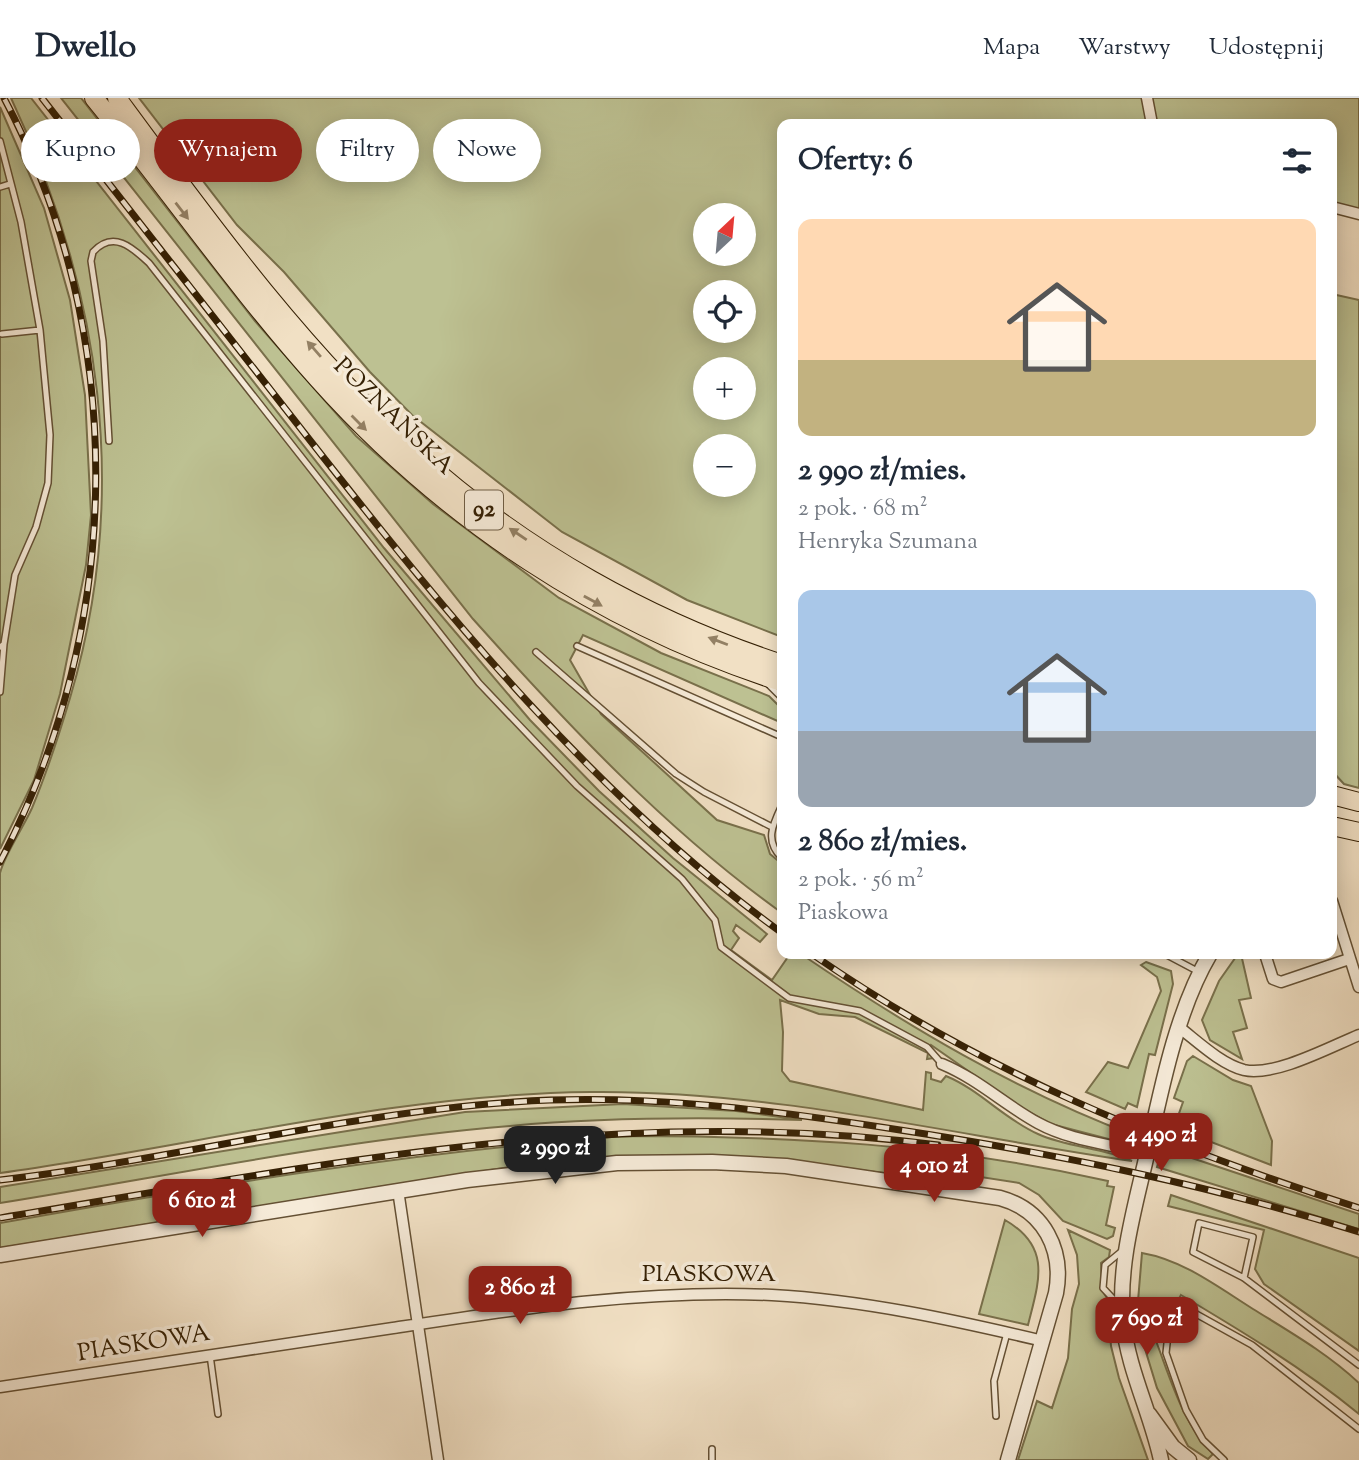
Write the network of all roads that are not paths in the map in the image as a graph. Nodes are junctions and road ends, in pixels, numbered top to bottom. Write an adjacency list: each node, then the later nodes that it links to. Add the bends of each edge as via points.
1 (94, 98): 4 (main road, POZNAŃSKA / 92)
2 (103, 98): 4 (lane)
3 (1147, 98): 5 (street)
4 (115, 105): 18 (main road, POZNAŃSKA / 92, one-way to 4, via 689,629 612,591 524,538 439,474 388,428 315,350); 19 (main road, POZNAŃSKA / 92, one-way to 19, via 318,379 383,447 503,545 594,601 671,641)
5 (1151, 119)
6 (0, 141): 7 (lane)
7 (2, 160): 8 (lane)
8 (10, 184): 9 (lane); 12 (lane)
9 (0, 187)
10 (1337, 208): 11 (street)
11 (1359, 214)
12 (40, 330): 13 (lane); 15 (lane, via 50,435 48,483 36,527 15,575)
13 (2, 334)
14 (109, 441): 40 (lane, via 103,341 91,261 93,252 107,241 132,247 149,263 479,682 577,786 682,879 715,920 722,947 789,998 860,1012 927,1047)
15 (2, 646): 21 (lane)
16 (576, 646): 23 (lane)
17 (536, 652): 27 (lane, via 676,774)
18 (777, 662)
19 (757, 674): 20 (main road, POZNAŃSKA / 92); 22 (lane)
20 (777, 680)
21 (0, 692)
22 (777, 693)
23 (777, 735)
24 (1337, 796): 25 (main road)
25 (1359, 802)
26 (777, 816): 27 (lane)
27 (772, 827): 30 (lane)
28 (1337, 827): 29 (main road)
29 (1359, 832)
30 (777, 851)
31 (1337, 918): 35 (street)
32 (1175, 959): 36 (lane)
33 (1206, 959): 36 (street)
34 (1267, 959): 35 (street, via 1273,979 1280,982)
35 (1349, 959): 37 (street)
36 (1200, 972): 38 (street)
37 (1359, 987)
38 (1180, 1028): 39 (street, via 1229,1064 1255,1072); 41 (street)
39 (1359, 1035)
40 (942, 1064): 41 (street, via 977,1080 1062,1134)
41 (1147, 1154): 51 (street, via 1127,1247 1122,1309 1130,1364)
42 (398, 1190): 43 (street); 45 (street); 47 (street, via 534,1171 688,1161 838,1171 1010,1200 1040,1223 1058,1260 1058,1280)
43 (0, 1255)
44 (1244, 1278): 44 (lane, via 1253,1237 1199,1223 1193,1252); 49 (lane)
45 (418, 1324): 46 (street, PIASKOWA, via 606,1298 750,1294 852,1303); 48 (street, PIASKOWA); 56 (street)
46 (1007, 1333): 47 (street, PIASKOWA); 53 (lane, via 994,1381)
47 (1043, 1341): 58 (street)
48 (210, 1355): 50 (street, PIASKOWA); 52 (lane)
49 (1359, 1365)
50 (0, 1387)
51 (1147, 1411): 59 (street); 61 (street)
52 (218, 1414)
53 (996, 1416)
54 (1359, 1429): 62 (lane, via 1252,1345 1189,1310 1175,1315 1166,1353 1186,1410 1203,1440)
55 (712, 1449): 57 (lane)
56 (438, 1460)
57 (712, 1460)
58 (1008, 1460)
59 (1161, 1460)
60 (1175, 1460): 61 (street)
61 (1188, 1460)
62 (1224, 1460)

